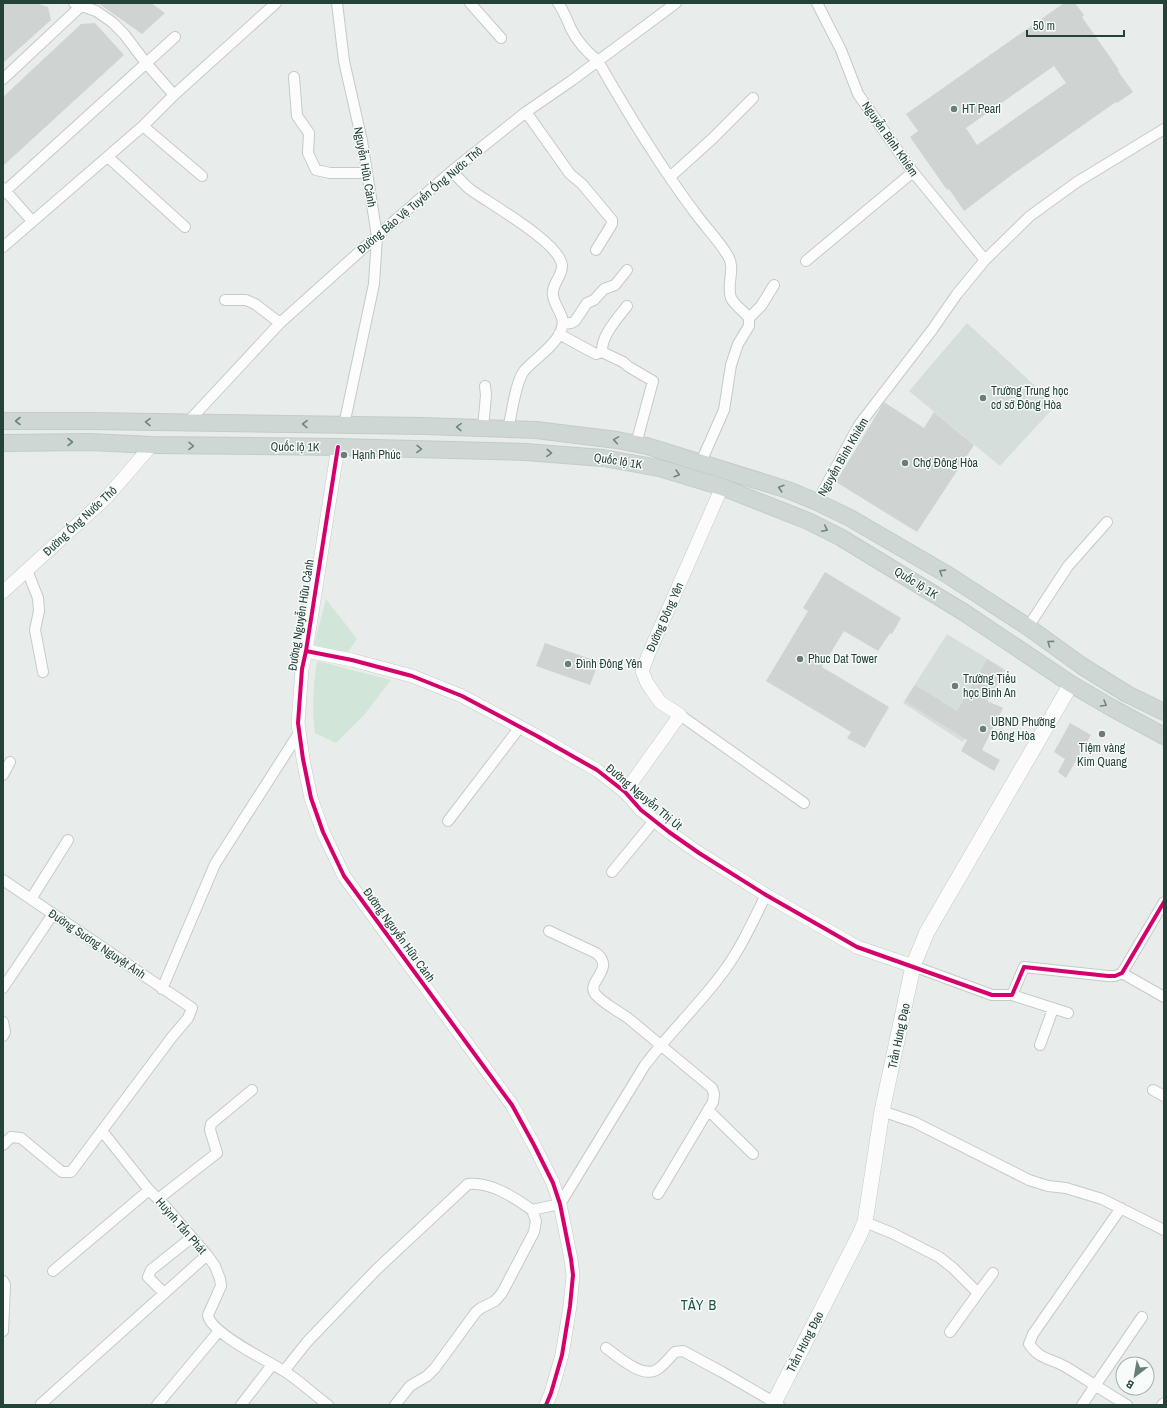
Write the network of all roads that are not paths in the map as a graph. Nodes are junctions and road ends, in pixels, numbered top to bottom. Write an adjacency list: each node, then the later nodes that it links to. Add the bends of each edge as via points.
1 (276, 3): 14 (street)
2 (336, 3): 22 (street, Nguyễn Hữu Cảnh, via 344,61 362,141)
3 (470, 3): 9 (street)
4 (558, 3): 10 (street, via 586,51)
5 (676, 3): 10 (street, Đường Bảo Vệ Tuyến Ống Nước Thô)
6 (817, 3): 21 (street, Nguyễn Bỉnh Khiêm, via 842,50 858,94)
7 (78, 4): 11 (street, via 96,11 112,22); 13 (street)
8 (175, 37): 11 (street)
9 (501, 38)
10 (598, 62): 16 (street, Đường Bảo Vệ Tuyến Ống Nước Thô); 24 (street, via 646,143)
11 (146, 63): 14 (street); 25 (street)
12 (294, 77): 22 (street, via 297,116 309,133 308,153 316,170 330,173)
13 (3, 80)
14 (174, 95): 17 (street)
15 (753, 98): 24 (street)
16 (526, 112): 20 (street, Đường Bảo Vệ Tuyến Ống Nước Thô); 30 (street, via 570,174 582,184 612,220)
17 (143, 126): 19 (street); 23 (street)
18 (1164, 130): 31 (street, Nguyễn Bỉnh Khiêm, via 1077,182 1030,216)
19 (108, 157): 26 (street); 27 (street)
20 (452, 171): 28 (street, Đường Bảo Vệ Tuyến Ống Nước Thô); 39 (street, via 471,190 545,241 556,254 562,263 562,270 553,289 553,296 562,315)
21 (913, 172): 31 (street, Nguyễn Bỉnh Khiêm); 32 (street)
22 (366, 173): 28 (street, Nguyễn Hữu Cảnh)
23 (202, 176)
24 (670, 177): 37 (street, via 730,258 731,297)
25 (4, 190): 26 (street)
26 (32, 222): 29 (street)
27 (185, 227)
28 (377, 236): 38 (street, Đường Bảo Vệ Tuyến Ống Nước Thô); 44 (street, Nguyễn Hữu Cảnh, via 374,284)
29 (3, 247)
30 (596, 250)
31 (985, 260): 53 (street, Nguyễn Bỉnh Khiêm, via 859,425)
32 (806, 261)
33 (627, 270): 39 (street, via 615,285 604,289 594,300 587,303 575,321)
34 (774, 285): 37 (street)
35 (225, 300): 38 (street, via 246,300)
36 (627, 306): 40 (street, via 612,325 603,343)
37 (749, 318): 51 (street, via 749,326 738,344 731,364 724,410)
38 (280, 323): 43 (street, Đường Bảo Vệ Tuyến Ống Nước Thô)
39 (561, 329): 40 (street, via 592,352); 46 (street, via 544,352 523,372)
40 (602, 352): 48 (street, via 653,381)
41 (485, 386): 45 (street)
42 (3, 422): 43 (main road, Quốc lộ 1K, one-way to 42)
43 (187, 423): 44 (main road, Quốc lộ 1K, one-way to 43)
44 (344, 424): 45 (main road, Quốc lộ 1K, one-way to 44)
45 (483, 428): 46 (main road, Quốc lộ 1K)
46 (508, 429): 48 (main road, Quốc lộ 1K, one-way to 46, via 536,430)
47 (3, 443): 49 (main road, Quốc lộ 1K, one-way to 49, via 90,442)
48 (636, 444): 51 (main road, Quốc lộ 1K)
49 (152, 445): 50 (main road, Quốc lộ 1K, one-way to 50); 56 (street, Đường Ống Nước Thô, via 106,498)
50 (338, 447): 52 (main road, Quốc lộ 1K, one-way to 52, via 525,452 603,458 659,468); 59 (street, Đường Nguyễn Hữu Cảnh)
51 (701, 462): 53 (main road, Quốc lộ 1K, one-way to 51)
52 (722, 487): 54 (main road, Quốc lộ 1K); 64 (street, Đường Đông Yên, via 642,671 660,702)
53 (817, 502): 54 (main road); 58 (main road, Quốc lộ 1K, one-way to 53, via 912,554)
54 (808, 521): 62 (main road, Quốc lộ 1K, one-way to 62, via 840,537 965,613)
55 (1108, 522): 58 (street, via 1068,566)
56 (27, 570): 57 (street, Đường Ống Nước Thô); 61 (street, via 38,598 39,611 35,630)
57 (3, 592)
58 (1028, 627): 60 (main road, Quốc lộ 1K, one-way to 58)
59 (306, 651): 65 (street, Đường Nguyễn Thị Út, via 352,660 430,682); 66 (street, Đường Nguyễn Hữu Cảnh, via 302,669)
60 (1082, 666): 62 (main road); 63 (main road, Quốc lộ 1K, via 1127,694)
61 (43, 672)
62 (1070, 684): 67 (main road, Quốc lộ 1K, one-way to 67); 82 (main road, Trần Hưng Đạo, via 927,932)
63 (1164, 712)
64 (680, 715): 70 (street); 71 (street)
65 (520, 727): 70 (street, Đường Nguyễn Thị Út, via 597,770); 72 (street)
66 (299, 733): 85 (street, via 215,864); 105 (street, Đường Nguyễn Hữu Cảnh, via 311,798 323,832 344,876 512,1105 553,1183)
67 (1164, 736)
68 (10, 762): 69 (street)
69 (3, 775)
70 (625, 792): 73 (street, Đường Nguyễn Thị Út)
71 (804, 803)
72 (448, 821)
73 (654, 821): 75 (street); 77 (street, Đường Nguyễn Thị Út, via 698,853)
74 (68, 840): 78 (street)
75 (612, 872)
76 (3, 880): 78 (street, Đường Sương Nguyệt Ánh)
77 (766, 895): 82 (street, Đường Nguyễn Thị Út, via 857,947); 92 (street, via 725,970)
78 (31, 899): 80 (street, Đường Sương Nguyệt Ánh)
79 (1164, 902): 83 (street)
80 (53, 914): 84 (street); 85 (street, Đường Sương Nguyệt Ánh)
81 (549, 931): 92 (street, via 602,957 603,970 593,991)
82 (913, 966): 86 (street, via 992,994); 98 (main road, Trần Hưng Đạo)
83 (1122, 972): 86 (street, via 1108,976 1024,967); 87 (street)
84 (3, 988)
85 (162, 989): 99 (street, Đường Sương Nguyệt Ánh, via 192,1008 188,1018)
86 (1012, 994): 88 (street)
87 (1164, 997)
88 (1053, 1009): 89 (street); 93 (street)
89 (1068, 1013)
90 (3, 1022): 91 (street)
91 (3, 1036)
92 (660, 1045): 97 (street, via 712,1088 713,1102); 105 (street, via 645,1065)
93 (1040, 1045)
94 (252, 1090): 104 (street, via 211,1124 210,1130 217,1153)
95 (1153, 1090): 96 (street)
96 (1164, 1096)
97 (708, 1110): 101 (street); 103 (street)
98 (882, 1111): 106 (street, via 914,1122 1029,1180 1084,1193); 108 (main road, Trần Hưng Đạo)
99 (102, 1131): 100 (street, via 71,1172 62,1172 21,1138 11,1137); 102 (street, Huỳnh Tấn Phát)
100 (3, 1144)
101 (753, 1154)
102 (149, 1190): 104 (street, Huỳnh Tấn Phát); 112 (street)
103 (658, 1194)
104 (158, 1199): 110 (street, Huỳnh Tấn Phát)
105 (560, 1204): 107 (street); 131 (street, Đường Nguyễn Hữu Cảnh, via 573,1275 562,1355)
106 (1121, 1208): 109 (street); 124 (street, via 1033,1334 1030,1344 1035,1352 1044,1358 1063,1365)
107 (532, 1210): 123 (street, via 487,1186 478,1183 468,1184 376,1270 307,1342); 130 (street, via 536,1221 534,1232 502,1293 495,1301 476,1312 435,1368 410,1386)
108 (865, 1222): 116 (street, via 939,1257); 126 (main road, Trần Hưng Đạo)
109 (1164, 1230)
110 (191, 1238): 111 (street, Huỳnh Tấn Phát); 115 (street, via 150,1270 148,1277)
111 (207, 1254): 115 (street); 119 (street, Huỳnh Tấn Phát, via 215,1266 221,1286 208,1315 209,1320)
112 (53, 1271)
113 (993, 1273): 116 (street)
114 (3, 1281): 118 (street)
115 (164, 1293): 125 (street)
116 (978, 1293): 120 (street)
117 (1142, 1316): 124 (street)
118 (3, 1331)
119 (219, 1331): 122 (street, Huỳnh Tấn Phát); 127 (street)
120 (950, 1332)
121 (606, 1348): 126 (street, via 639,1371 648,1372 657,1370 676,1352 683,1352)
122 (272, 1365): 123 (street, Huỳnh Tấn Phát); 128 (street)
123 (284, 1371): 129 (street, Huỳnh Tấn Phát)
124 (1096, 1385): 132 (street); 133 (street)
125 (41, 1404)
126 (775, 1404)
127 (157, 1405)
128 (241, 1405)
129 (328, 1405)
130 (395, 1405)
131 (546, 1405)
132 (1082, 1405)
133 (1127, 1405)

